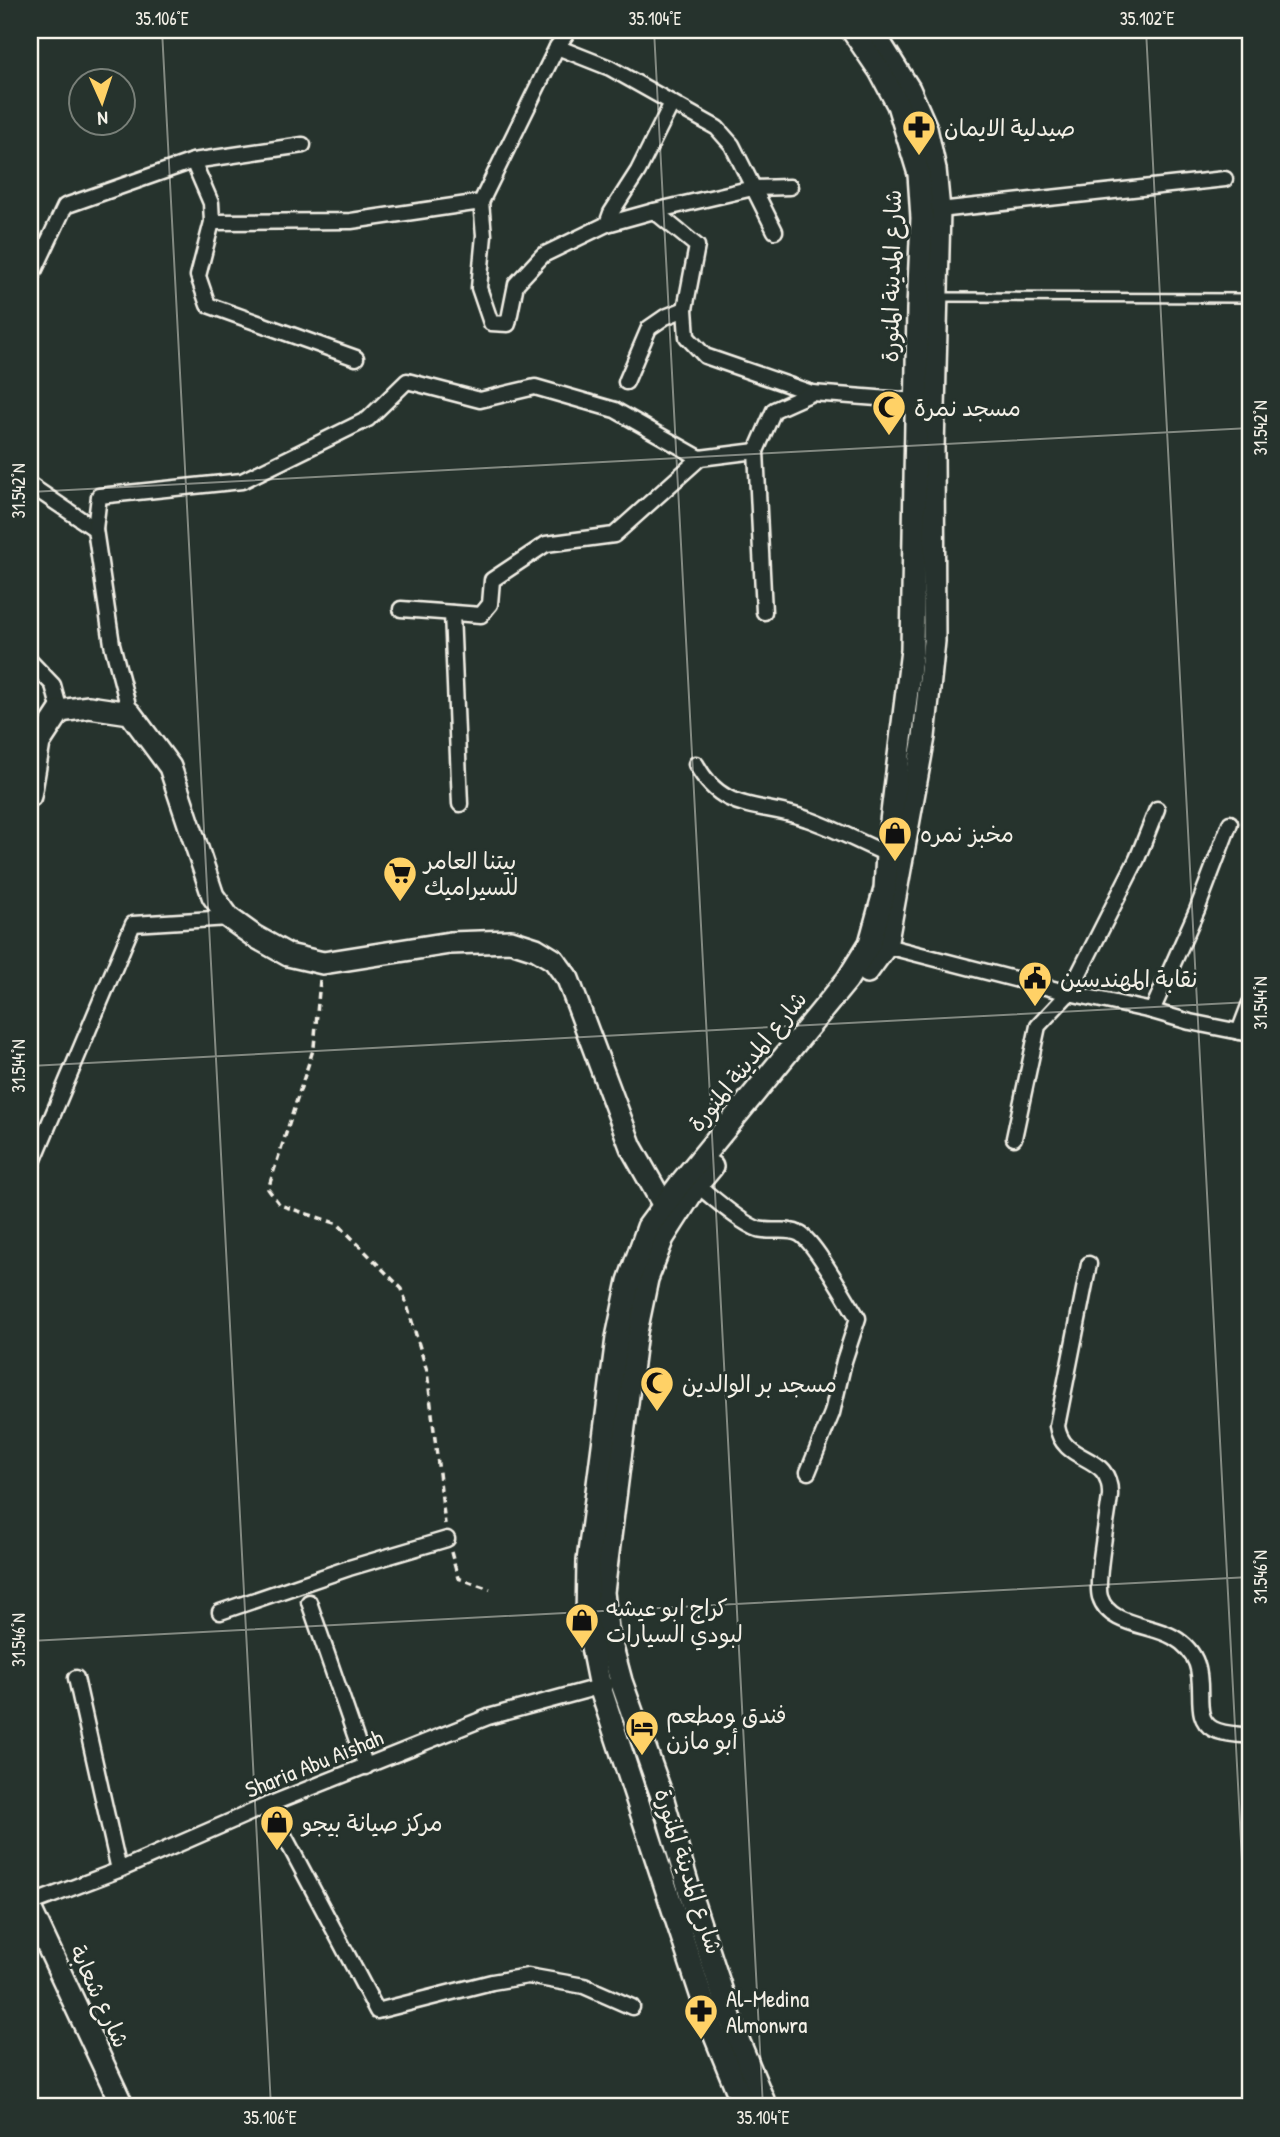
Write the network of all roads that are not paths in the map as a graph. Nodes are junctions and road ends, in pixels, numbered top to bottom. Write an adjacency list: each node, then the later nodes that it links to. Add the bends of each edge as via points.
1 (569, 30): 4 (street)
2 (852, 30): 18 (street, شارع المدينة المنورة, via 898,105 919,174)
3 (872, 30): 12 (street, شارع المدينة المنورة, via 909,89 926,128)
4 (557, 47): 5 (street, via 610,68); 11 (street)
5 (671, 103): 10 (street, via 725,136); 15 (street)
6 (303, 145): 7 (street)
7 (193, 161): 14 (street, via 211,203); 17 (street, via 65,205)
8 (1224, 179): 12 (street)
9 (790, 187): 10 (street)
10 (753, 188): 13 (street); 16 (street)
11 (481, 202): 14 (street, via 351,221); 15 (street, via 484,235 479,288 491,323 508,324 516,284 543,255)
12 (939, 210): 18 (street, شارع المدينة المنورة)
13 (654, 211): 15 (street); 20 (street, via 697,246)
14 (212, 222): 21 (street, via 198,276 208,306)
15 (607, 225)
16 (775, 231)
17 (30, 280)
18 (928, 297): 19 (lane); 24 (street, شارع المدينة المنورة); 42 (street, شارع المدينة المنورة, via 934,641 923,737)
19 (1250, 298)
20 (685, 309): 22 (street, via 649,328); 23 (street, via 687,337 705,356)
21 (356, 358)
22 (626, 382)
23 (812, 393): 24 (street); 25 (street, via 774,410)
24 (916, 401): 40 (street, شارع المدينة المنورة, via 912,650)
25 (756, 452): 26 (street); 30 (street)
26 (700, 458): 28 (street, via 615,410 535,387 480,400 408,381 368,419 242,481 99,496); 31 (street, via 614,535 546,544 492,580 490,604 481,615)
27 (30, 485): 28 (street)
28 (95, 529): 34 (street, via 112,644)
29 (401, 608): 31 (street)
30 (764, 612)
31 (452, 613): 37 (street)
32 (30, 662): 33 (street, via 53,685)
33 (60, 711): 34 (street, via 89,707); 36 (street, via 39,743)
34 (130, 713): 41 (street, via 170,767 213,896)
35 (696, 764): 40 (street, via 704,781 731,801 806,818)
36 (30, 796)
37 (460, 804)
38 (1157, 810): 43 (street)
39 (1230, 823): 45 (street)
40 (887, 854): 50 (street, شارع المدينة المنورة, via 885,889 870,943 859,962)
41 (229, 918): 48 (street, via 133,924); 50 (street, via 288,955 323,963 450,943 511,941 554,960 568,979 631,1147)
42 (886, 946): 43 (street); 49 (street, شارع المدينة المنورة)
43 (1069, 993): 45 (street); 47 (street, via 1038,1026)
44 (1250, 1003): 46 (street)
45 (1152, 1011): 46 (street)
46 (1244, 1033)
47 (1014, 1138)
48 (30, 1169)
49 (698, 1185): 50 (street, شارع المدينة المنورة); 52 (street, via 755,1228 800,1234 815,1248 858,1318 832,1413)
50 (668, 1214): 57 (street, شارع المدينة المنورة, via 636,1332 607,1547 603,1592); 58 (street, شارع المدينة المنورة, via 649,1227 629,1281 617,1338 588,1560 587,1622)
51 (1089, 1264): 59 (street, via 1057,1426 1067,1448 1097,1464 1110,1483 1098,1583 1101,1600 1116,1617 1164,1632 1183,1644 1200,1672 1199,1709 1206,1724 1218,1731)
52 (808, 1472)
53 (447, 1539): 55 (street)
54 (309, 1602): 60 (street)
55 (220, 1612)
56 (76, 1678): 62 (street)
57 (621, 1681): 58 (street, Sharia Abu Aishah); 67 (street, شارع المدينة المنورة, via 736,2035)
58 (600, 1687): 60 (street, Sharia Abu Aishah, via 488,1717); 66 (street, شارع المدينة المنورة, via 713,2031)
59 (1250, 1736)
60 (366, 1767): 61 (street, Sharia Abu Aishah)
61 (268, 1805): 62 (street, Sharia Abu Aishah); 64 (street, via 377,2011 528,1976 584,1986)
62 (119, 1870): 63 (street, Sharia Abu Aishah)
63 (30, 1906): 65 (street, شارع شعابة)
64 (632, 2007)
65 (123, 2107)
66 (744, 2107)
67 (766, 2107)

